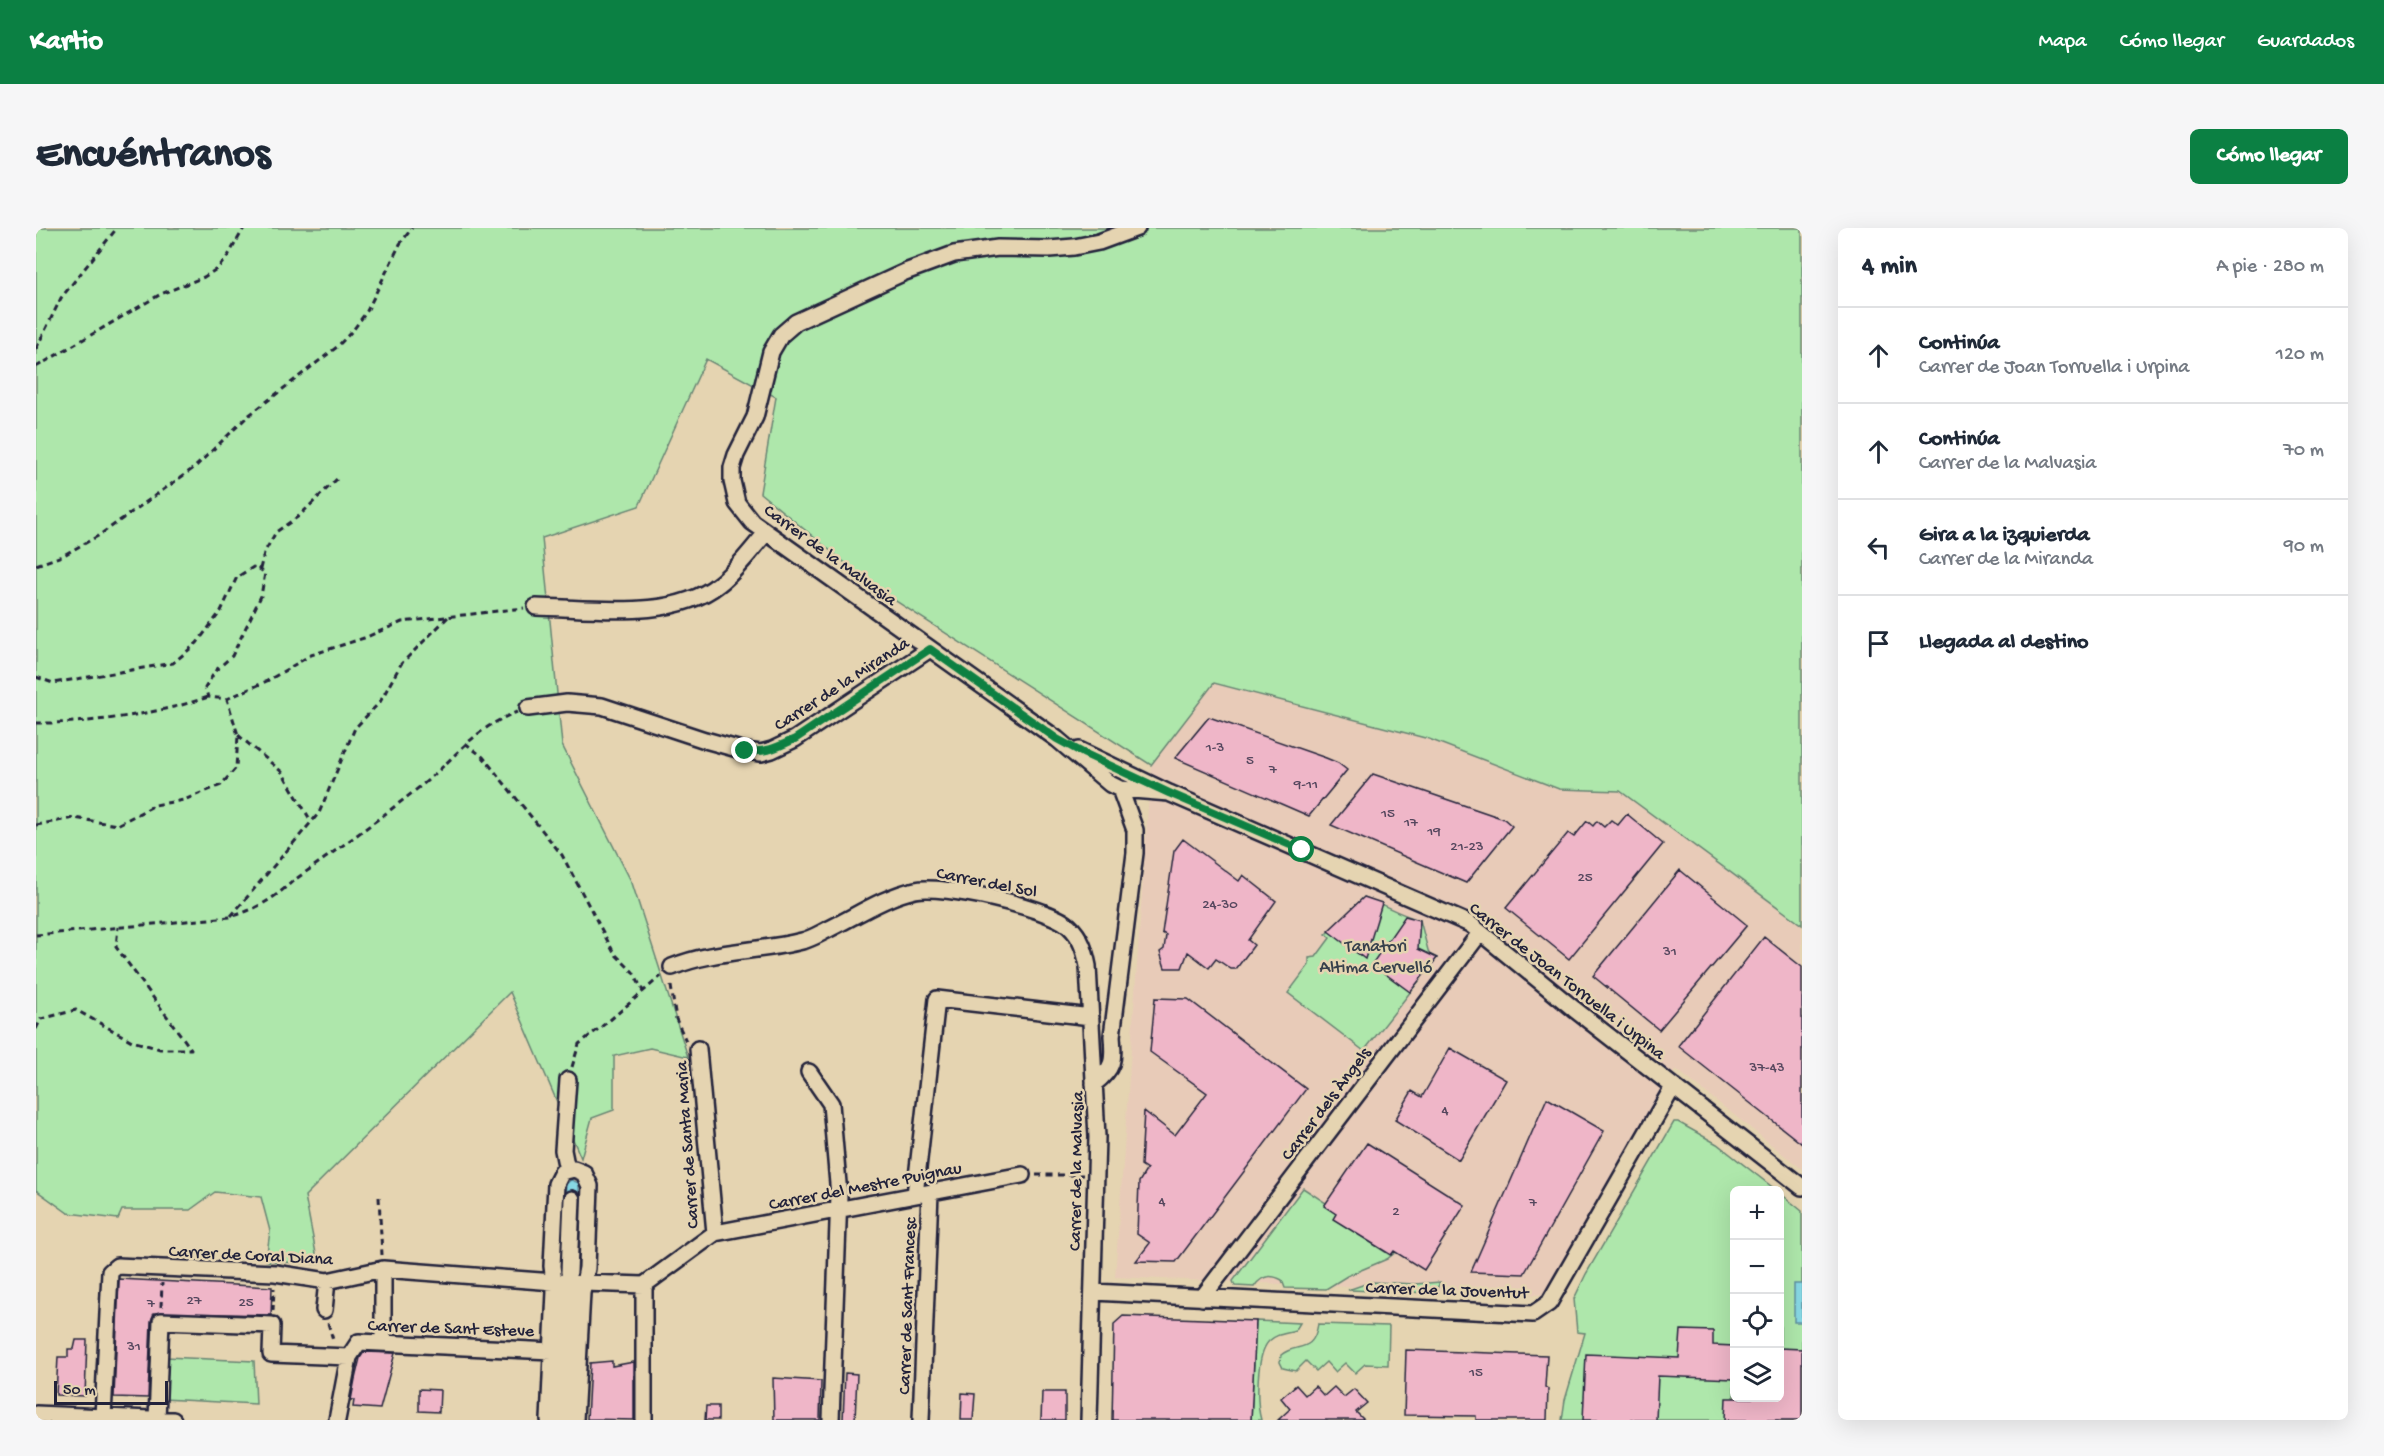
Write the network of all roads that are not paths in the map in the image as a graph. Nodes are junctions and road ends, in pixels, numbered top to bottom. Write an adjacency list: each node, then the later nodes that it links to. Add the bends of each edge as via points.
1 (1137, 228): 2 (street, Carrer de la Malvasia, via 1099,242 1058,248 998,248 954,254 824,308 788,328 771,352 755,417 732,468 737,503)
2 (765, 533): 3 (street, via 719,584 678,604 634,609); 4 (street, Carrer de la Malvasia)
3 (536, 607)
4 (930, 649): 5 (street, Carrer de la Miranda, via 795,739 761,753 705,740 602,706 567,703); 6 (street, Carrer de la Malvasia)
5 (528, 708)
6 (1057, 739): 7 (street, Carrer de la Malvasia); 8 (street, Carrer de Joan Torruella i Urpina)
7 (1120, 789): 8 (street); 15 (street, Carrer de la Malvasia, via 1135,830 1135,853 1112,1036 1112,1064 1109,1072)
8 (1169, 793): 9 (street, Carrer de Joan Torruella i Urpina, via 1457,917)
9 (1480, 933): 16 (street, Carrer de Joan Torruella i Urpina); 30 (street, Carrer dels Àngels)
10 (672, 967): 11 (street, Carrer del Sol, via 691,959 804,941 901,894 940,888 1042,912 1069,926 1086,954)
11 (1091, 1017): 15 (street, Carrer del Sol); 20 (street, Carrer de Sant Francesc, via 937,999)
12 (698, 1049): 23 (street, Carrer de Santa Maria)
13 (809, 1072): 22 (street, via 831,1104)
14 (568, 1080): 17 (street, via 563,1150)
15 (1094, 1084): 29 (street, Carrer de la Malvasia, via 1097,1137)
16 (1673, 1087): 19 (street, Carrer de Joan Torruella i Urpina); 30 (street, Carrer de la Joventut, via 1554,1295 1541,1310 1523,1314)
17 (567, 1170): 28 (street, via 559,1175 556,1184 552,1266); 28 (street, via 584,1173 590,1186 588,1268)
18 (1022, 1175): 20 (street, Carrer del Mestre Puignau)
19 (1802, 1187)
20 (922, 1194): 22 (street, Carrer del Mestre Puignau); 45 (street, Carrer de Sant Francesc)
21 (572, 1199): 24 (street)
22 (839, 1209): 23 (street, Carrer del Mestre Puignau); 44 (street)
23 (715, 1233): 27 (street, Carrer de Santa Maria)
24 (570, 1268)
25 (383, 1269): 26 (street, Carrer de Coral Diana); 28 (street, Carrer de Coral Diana); 32 (street)
26 (327, 1281): 31 (street); 36 (street, Carrer de Coral Diana, via 275,1273 117,1266 110,1272)
27 (644, 1285): 28 (street, Carrer de Coral Diana); 43 (street)
28 (569, 1288): 33 (street); 41 (street); 42 (street)
29 (1093, 1292): 30 (street, Carrer de la Joventut); 46 (street, Carrer de la Malvasia)
30 (1202, 1298)
31 (324, 1310)
32 (383, 1343): 33 (street, Carrer de Sant Esteve); 34 (street, Carrer de Sant Esteve, via 359,1342)
33 (552, 1351): 40 (street)
34 (343, 1357): 37 (street, via 271,1354 272,1325 161,1321); 39 (street)
35 (36, 1414): 36 (street)
36 (103, 1417): 37 (street)
37 (157, 1419): 38 (street)
38 (173, 1420)
39 (337, 1420)
40 (549, 1420)
41 (562, 1420)
42 (575, 1420)
43 (644, 1420)
44 (831, 1420)
45 (921, 1420)
46 (1089, 1420)

